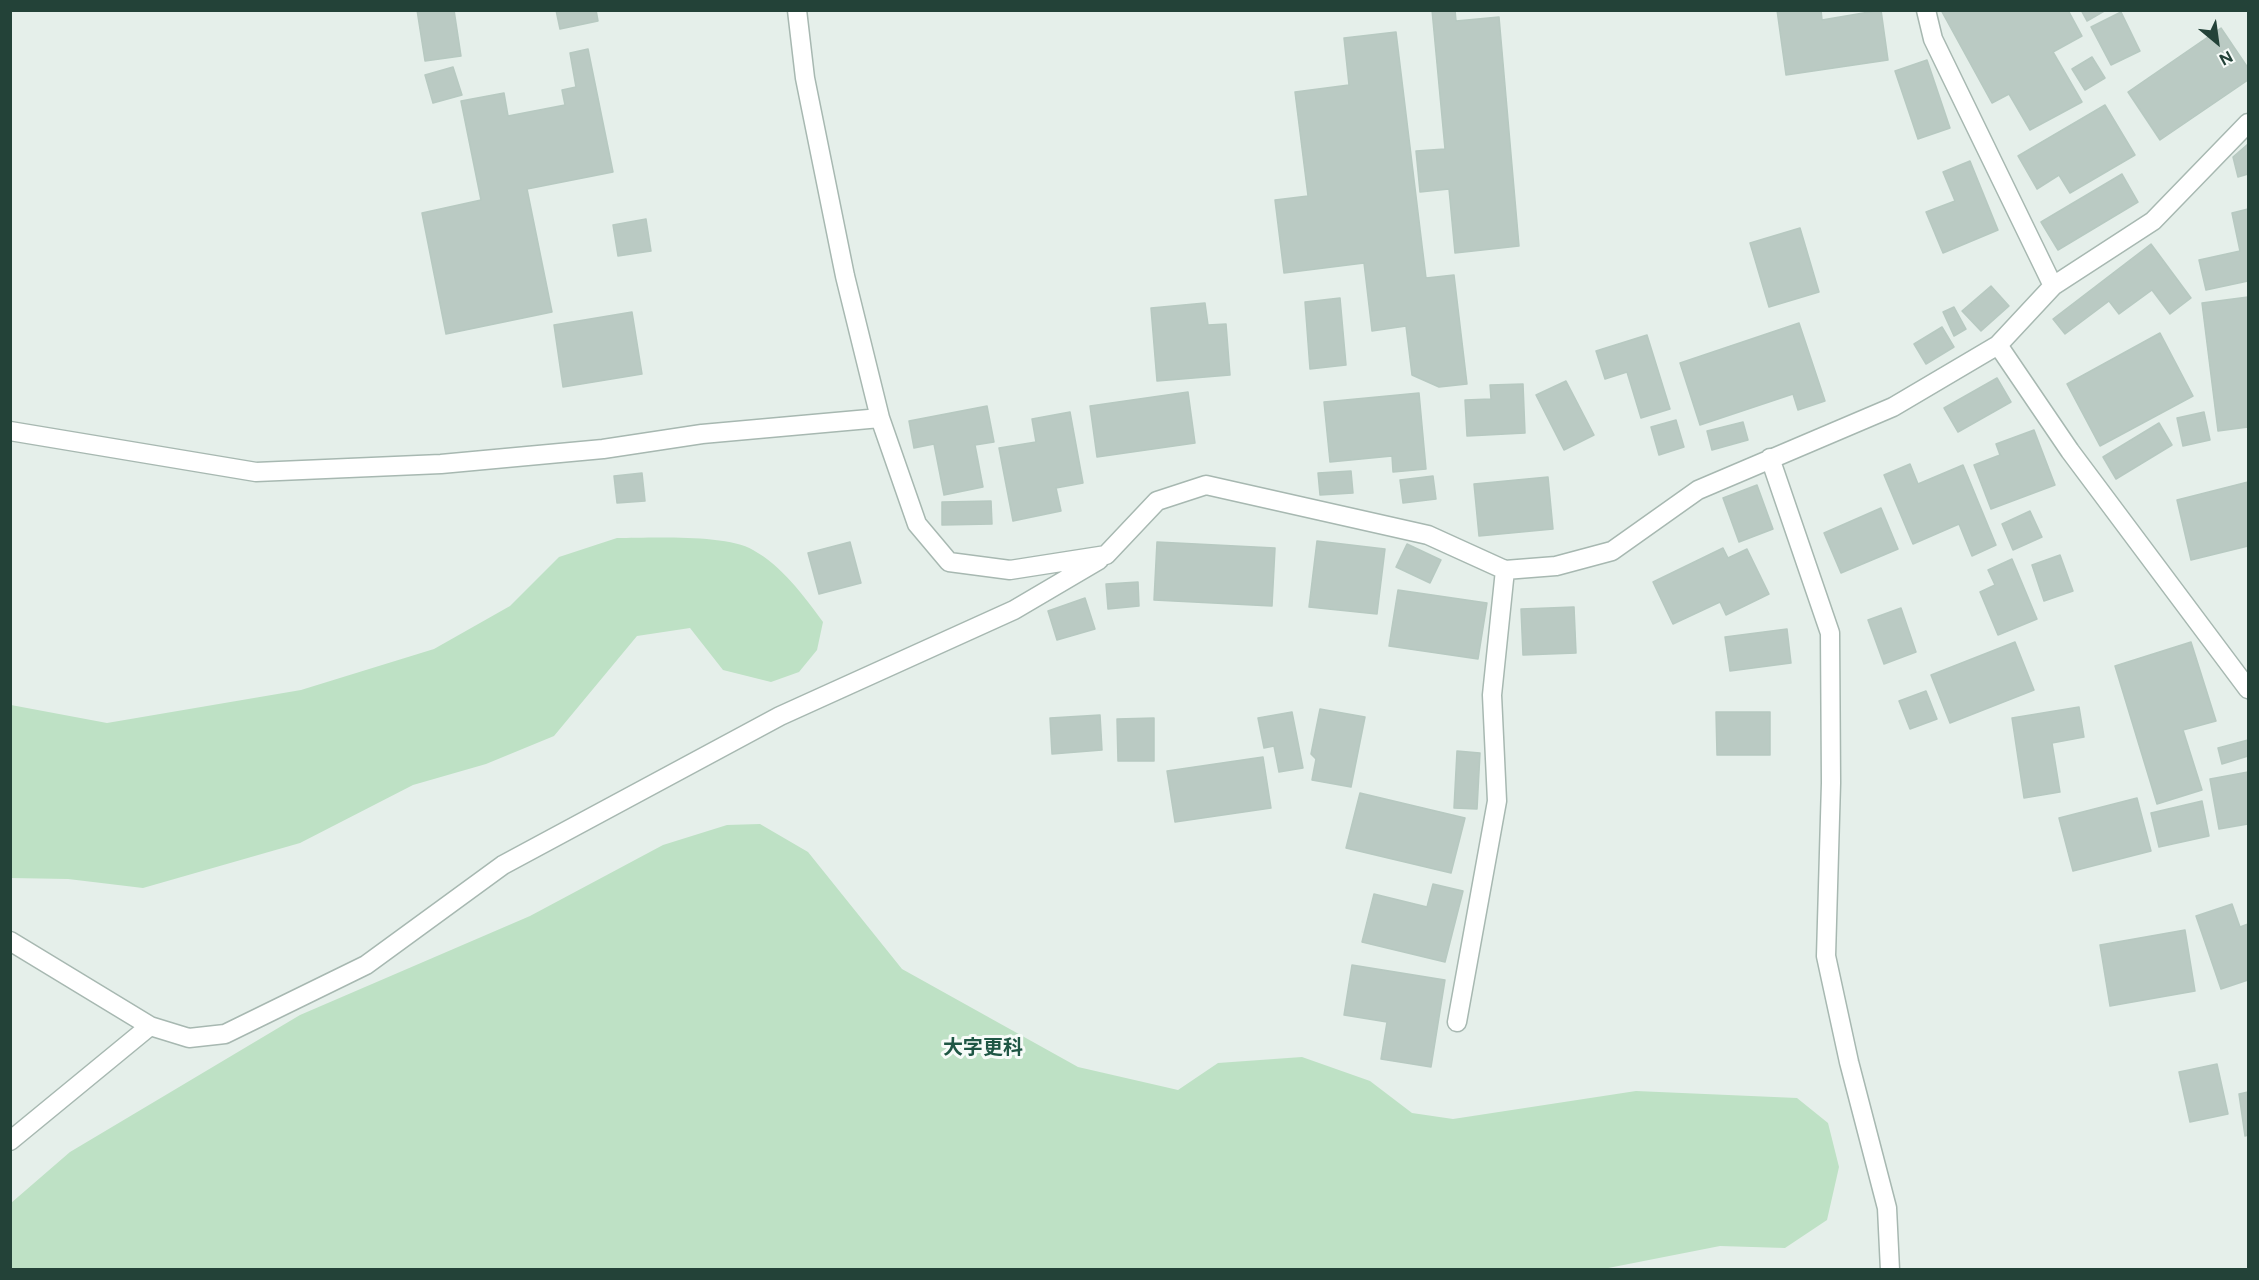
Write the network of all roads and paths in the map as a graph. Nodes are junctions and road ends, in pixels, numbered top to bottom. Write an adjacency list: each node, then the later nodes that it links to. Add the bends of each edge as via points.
1 (797, 10): 6 (street, via 805,78 843,265)
2 (1926, 10): 4 (street, via 1933,39)
3 (2248, 123): 4 (street, via 2153,220)
4 (2053, 286): 5 (street)
5 (1998, 345): 8 (street, via 1893,407); 11 (street, via 2070,451)
6 (880, 418): 7 (street, via 441,464 256,472); 9 (street, via 917,524 950,562 1010,570)
7 (10, 431)
8 (1770, 458): 10 (street, via 1698,490 1612,551 1556,566); 16 (street, via 1830,633 1832,783 1826,956 1887,1208)
9 (1106, 555): 10 (street, via 1157,501 1206,485 1428,535); 14 (street, via 1014,610 780,716 503,865 356,970 225,1034 189,1038)
10 (1505, 570): 13 (street, via 1492,695 1497,801)
11 (2248, 689)
12 (10, 940): 14 (street)
13 (1457, 1022)
14 (150, 1026): 15 (street)
15 (10, 1141)
16 (1890, 1269)

